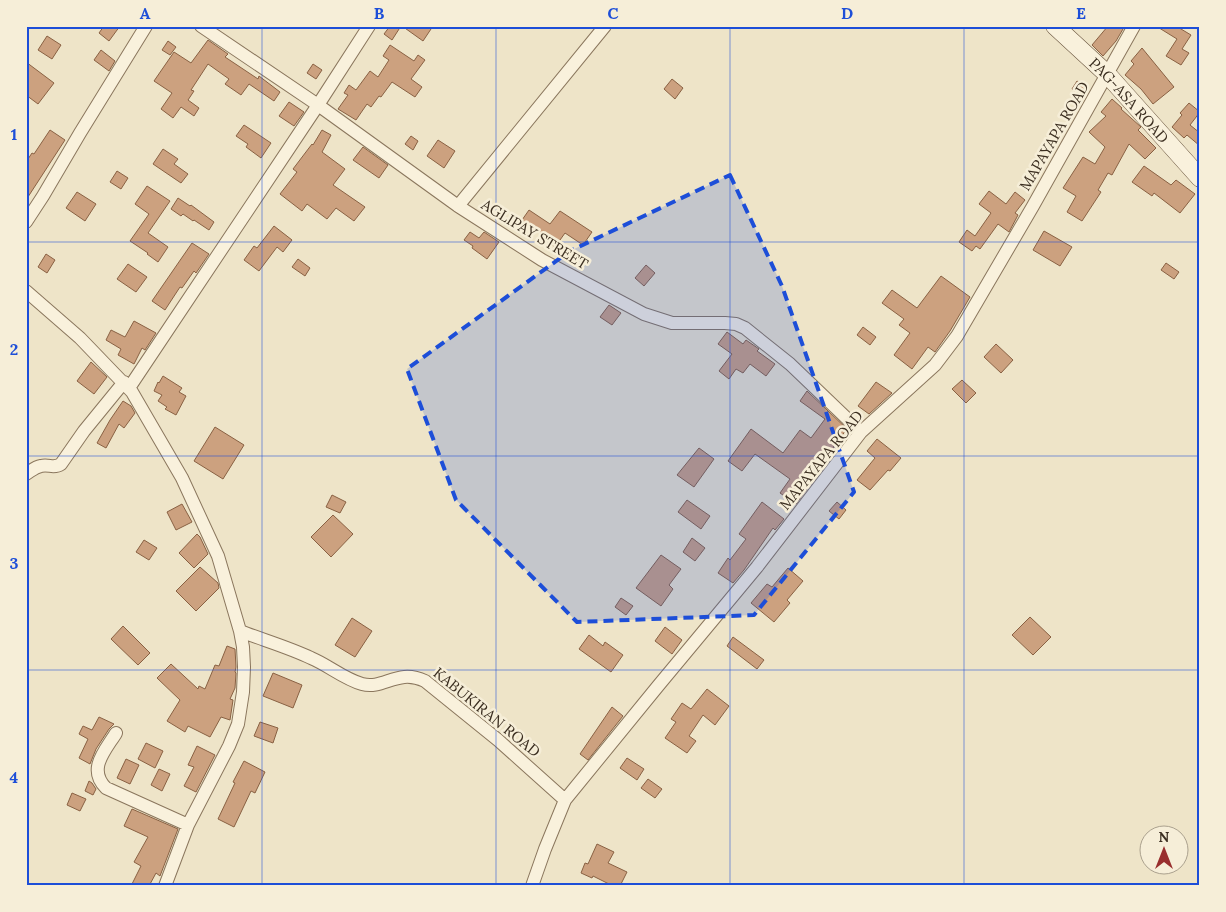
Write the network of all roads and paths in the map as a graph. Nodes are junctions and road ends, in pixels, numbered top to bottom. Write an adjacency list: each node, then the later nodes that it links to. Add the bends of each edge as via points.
1 (146, 26): 11 (street)
2 (201, 26): 8 (street, AGLIPAY STREET)
3 (369, 26): 8 (street)
4 (605, 26): 10 (street)
5 (1055, 26): 7 (main road, PAG-ASA ROAD)
6 (1134, 26): 7 (street, MAPAYAPA ROAD)
7 (1108, 74): 9 (main road, PAG-ASA ROAD); 14 (street, MAPAYAPA ROAD, via 957,336 935,364)
8 (318, 105): 10 (street, AGLIPAY STREET); 13 (street)
9 (1200, 178)
10 (458, 206): 14 (street, AGLIPAY STREET, via 542,260 644,314 672,323 725,323 745,328 790,364)
11 (26, 222)
12 (26, 290): 13 (street)
13 (126, 385): 15 (street, via 84,431 62,464 39,466); 16 (street, via 182,478 218,556)
14 (861, 432): 18 (street, MAPAYAPA ROAD, via 757,568)
15 (26, 474)
16 (240, 631): 18 (street, KABUKIRAN ROAD, via 312,658 361,684 374,685 407,676 425,680); 19 (street, via 244,668 238,724)
17 (116, 733): 19 (street, via 97,766 100,783)
18 (565, 800): 21 (street, MAPAYAPA ROAD)
19 (188, 825): 20 (street)
20 (165, 886)
21 (532, 886)

